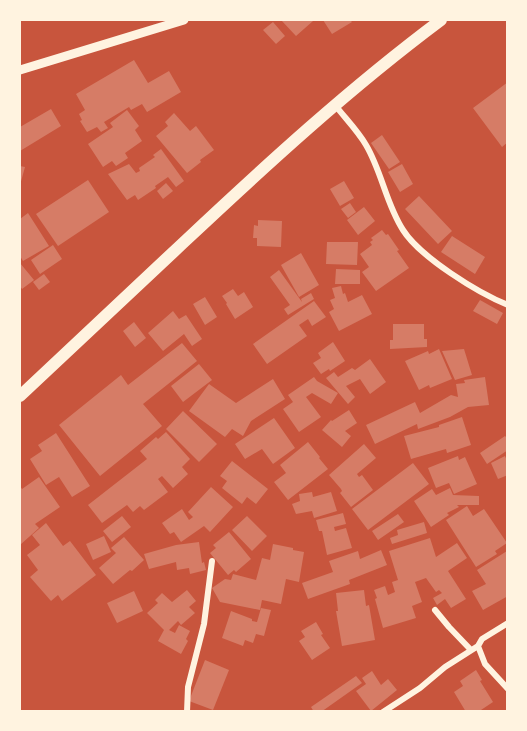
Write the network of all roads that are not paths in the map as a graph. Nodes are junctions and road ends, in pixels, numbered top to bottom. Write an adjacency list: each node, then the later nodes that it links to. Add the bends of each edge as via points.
1 (184, 20): 3 (street)
2 (441, 20): 4 (highway)
3 (20, 70)
4 (335, 105): 5 (street, via 366,145 404,232 459,279); 6 (highway)
5 (507, 305)
6 (20, 396)
7 (212, 561): 13 (street)
8 (435, 609): 11 (street)
9 (507, 623): 10 (street)
10 (478, 646): 11 (street); 12 (street, via 485,664)
11 (471, 650): 14 (street)
12 (507, 689)
13 (187, 711)
14 (383, 711)

